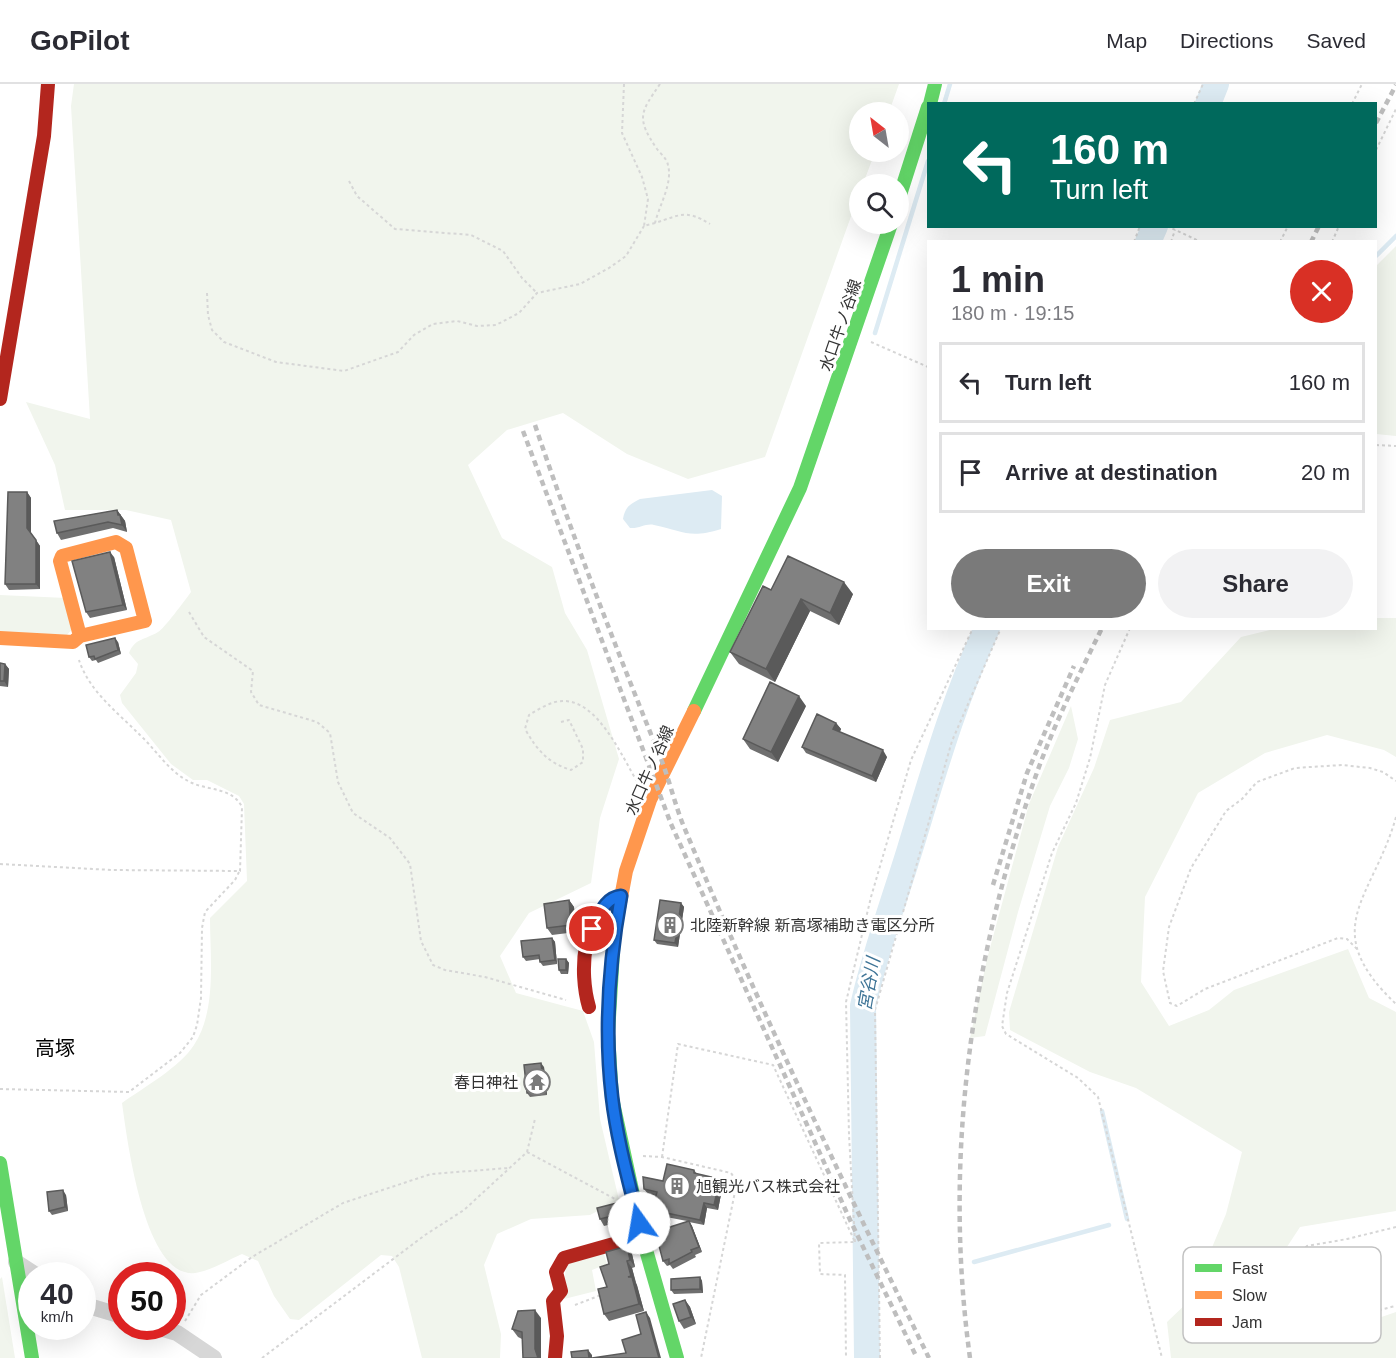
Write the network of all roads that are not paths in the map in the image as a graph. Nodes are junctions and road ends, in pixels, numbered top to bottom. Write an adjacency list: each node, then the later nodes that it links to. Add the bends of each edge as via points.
1 (48, 84): 7 (main road, via 44,136)
2 (935, 84): 3 (main road)
3 (930, 102)
4 (927, 111): 5 (main road)
5 (907, 174)
6 (888, 234): 10 (main road, 水口牛ノ谷線, via 800,489 650,800)
7 (0, 399)
8 (0, 638): 9 (main road)
9 (76, 639): 9 (main road, via 145,621 126,548 116,542 62,556)
10 (621, 896): 11 (main road, via 606,903 585,950 583,984); 13 (main road, 水口牛ノ谷線, via 612,944 608,1047 622,1154)
11 (589, 1007)
12 (0, 1163): 14 (main road)
13 (642, 1236): 18 (main road, via 564,1258 556,1272 561,1291 553,1301); 19 (main road, 水口牛ノ谷線)
14 (16, 1262): 16 (main road)
15 (186, 1339): 17 (street)
16 (32, 1358)
17 (214, 1358)
18 (555, 1358)
19 (677, 1358)

